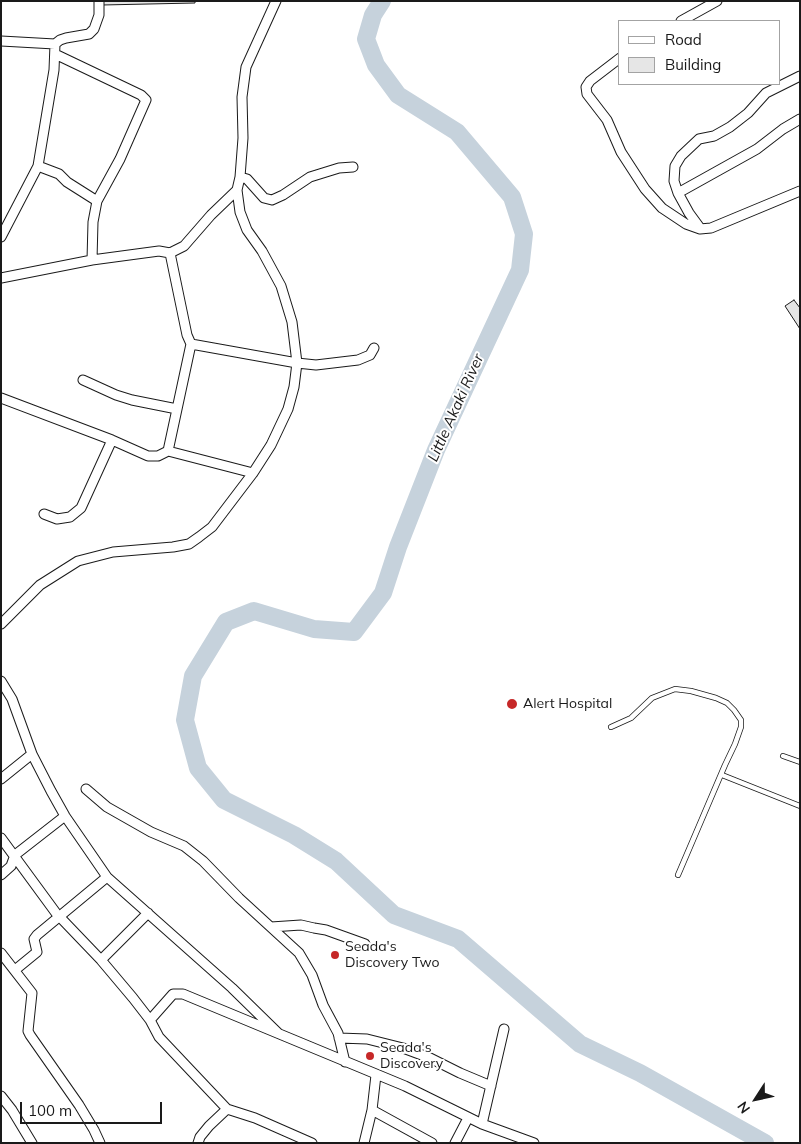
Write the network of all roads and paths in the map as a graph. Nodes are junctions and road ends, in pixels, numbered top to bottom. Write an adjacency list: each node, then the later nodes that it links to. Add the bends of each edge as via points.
1 (99, 1): 6 (street, via 99,15 89,34 60,40)
2 (276, 1): 13 (street, via 246,67)
3 (717, 1): 4 (street)
4 (683, 20)
5 (1, 41): 6 (street)
6 (56, 44): 7 (street)
7 (55, 54): 11 (street); 17 (street, via 146,100)
8 (618, 60): 18 (street, via 590,81 586,87 587,94 607,120 621,152 645,189 662,208)
9 (800, 76): 16 (street, via 766,93 730,127 714,136 699,139 675,166 674,181)
10 (800, 119): 16 (street, via 757,149)
11 (38, 166): 17 (street, via 59,174); 19 (street)
12 (353, 168): 13 (street, via 339,168 310,177 272,200 264,198 247,179)
13 (240, 177): 14 (street)
14 (238, 190): 20 (street, via 184,246); 25 (street, via 240,212 247,230 281,286 292,322)
15 (800, 191): 18 (street, via 711,228)
16 (678, 193): 18 (street)
17 (98, 201): 21 (street, via 93,222)
18 (700, 229)
19 (1, 237)
20 (170, 253): 21 (street, via 159,251); 23 (street)
21 (92, 260): 22 (street)
22 (1, 278)
23 (191, 344): 25 (street); 28 (street)
24 (374, 348): 25 (street, via 370,355 358,360)
25 (297, 364): 31 (street, via 288,409 272,445)
26 (83, 380): 28 (street, via 132,400)
27 (1, 398): 29 (street)
28 (177, 409): 30 (street)
29 (112, 440): 30 (street, via 148,456); 32 (street, via 81,508 70,517 57,519)
30 (168, 451): 31 (street)
31 (253, 472): 33 (street, via 212,527 189,544 113,552 78,562 40,585)
32 (44, 514)
33 (1, 624)
34 (1, 681): 36 (street, via 12,699)
35 (611, 727): 39 (lane, via 631,718 652,698 675,689 716,698 727,703 741,720)
36 (32, 754): 40 (street); 43 (street)
37 (783, 756): 38 (lane)
38 (800, 762)
39 (722, 775): 42 (lane); 46 (lane)
40 (1, 779)
41 (86, 789): 51 (street, via 107,807 184,846)
42 (800, 806)
43 (65, 816): 45 (street); 48 (street)
44 (1, 838): 45 (street)
45 (15, 855): 47 (street, via 11,866); 50 (street)
46 (678, 875)
47 (1, 876)
48 (107, 877): 49 (street); 50 (street)
49 (148, 914): 54 (street); 58 (street)
50 (60, 916): 54 (street); 55 (street, via 37,934 34,939 37,952)
51 (271, 927): 52 (street, via 301,925); 59 (street, via 304,960)
52 (365, 944)
53 (1, 953): 55 (street)
54 (101, 960): 56 (street)
55 (15, 970): 69 (street, via 32,994 30,1035 79,1105)
56 (150, 1020): 58 (street, via 173,994 183,994); 64 (street, via 159,1037)
57 (504, 1029): 62 (street)
58 (278, 1033): 60 (street)
59 (339, 1038): 60 (street); 62 (street, via 367,1039 403,1048)
60 (344, 1062): 61 (street)
61 (376, 1075): 65 (street); 66 (street)
62 (491, 1086): 67 (street)
63 (1, 1096): 68 (street)
64 (227, 1109): 70 (street, via 209,1126); 71 (street)
65 (372, 1110): 72 (street); 73 (street)
66 (468, 1118): 67 (street); 74 (street)
67 (482, 1124): 75 (street)
68 (32, 1143)
69 (100, 1143)
70 (198, 1143)
71 (312, 1143)
72 (364, 1143)
73 (432, 1143)
74 (455, 1143)
75 (534, 1143)

